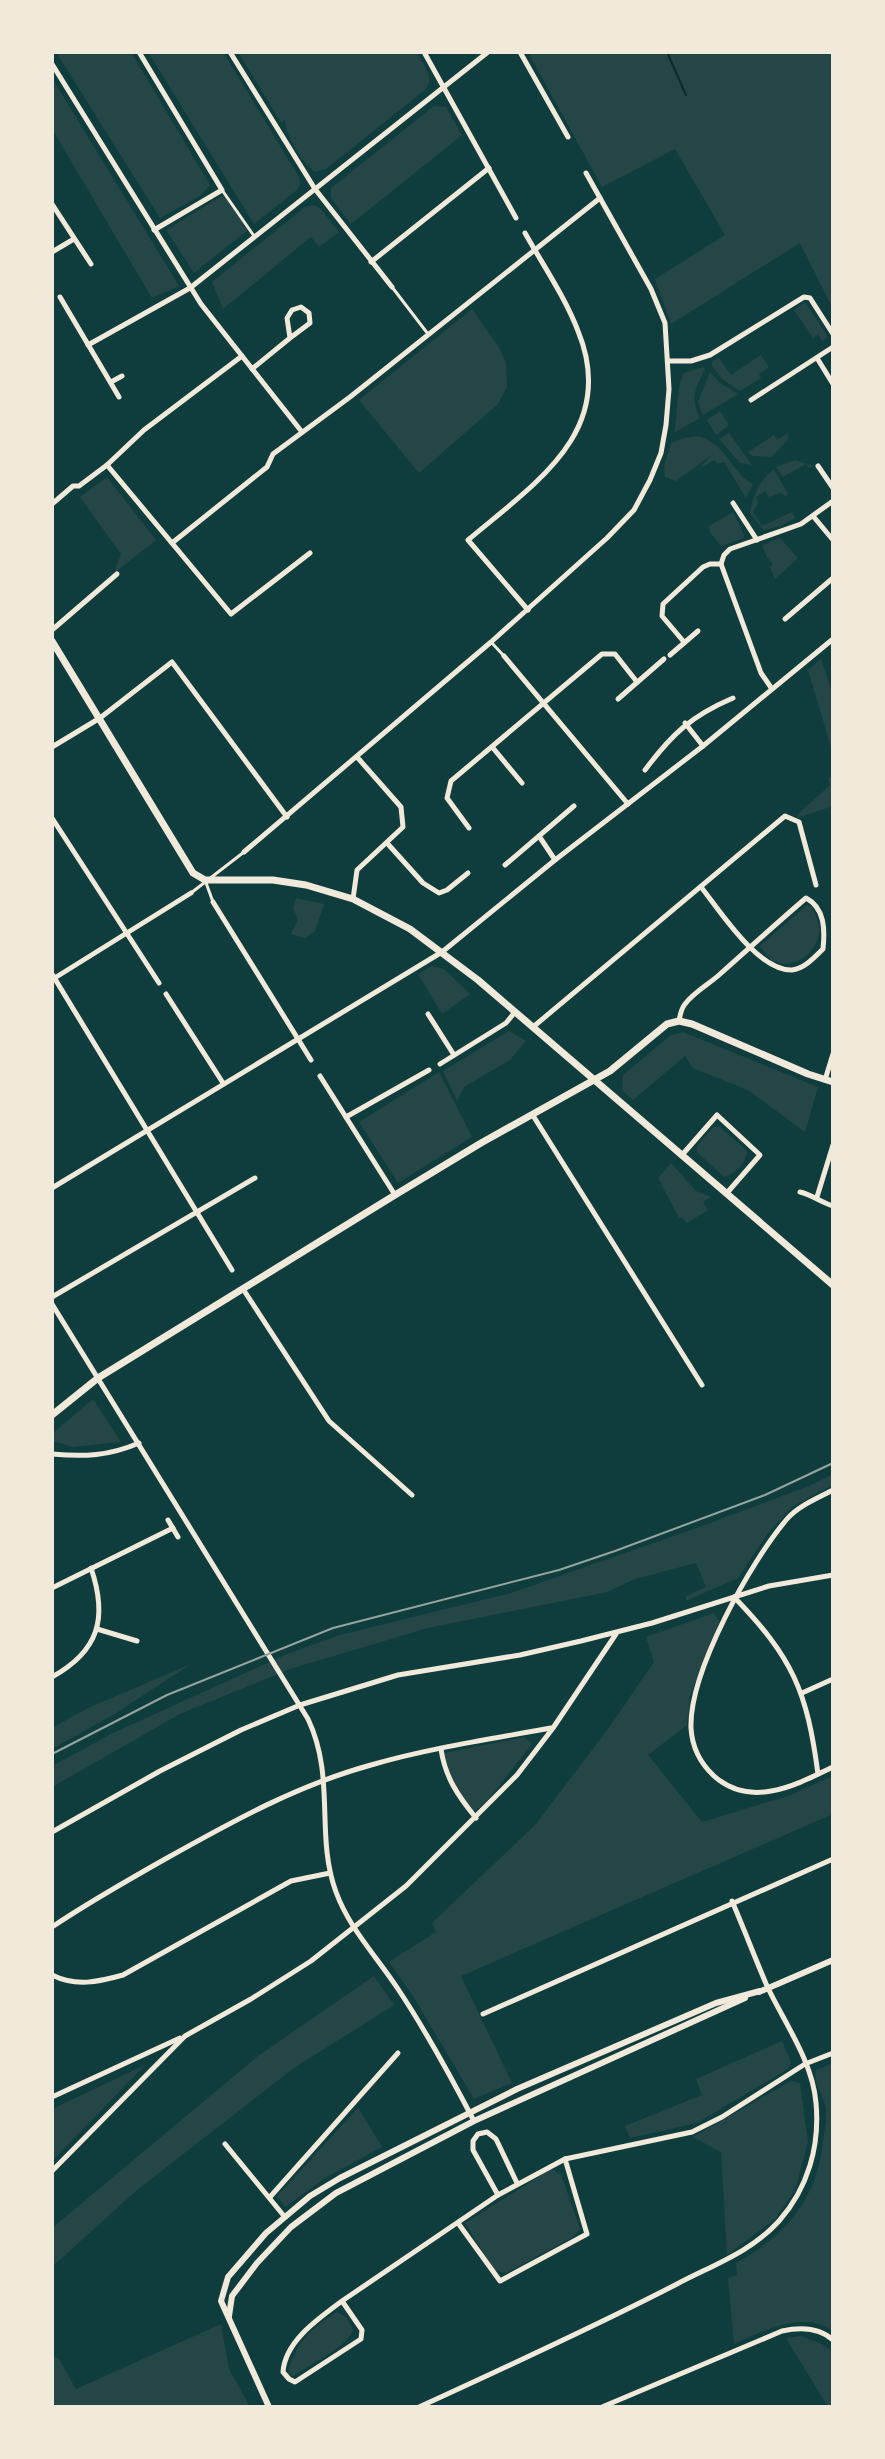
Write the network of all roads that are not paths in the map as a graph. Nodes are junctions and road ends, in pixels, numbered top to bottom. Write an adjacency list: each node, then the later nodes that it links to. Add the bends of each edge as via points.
1 (139, 52): 12 (street)
2 (230, 52): 11 (street)
3 (424, 52): 7 (street)
4 (488, 52): 7 (street)
5 (520, 52): 8 (street)
6 (52, 64): 16 (street)
7 (443, 87): 9 (street); 11 (street)
8 (568, 137)
9 (489, 168): 15 (street); 22 (street)
10 (586, 173): 13 (street)
11 (315, 189): 18 (street); 22 (street)
12 (222, 190): 16 (street); 18 (street)
13 (600, 198): 20 (street); 34 (street, via 651,289 665,323)
14 (52, 204): 19 (street)
15 (516, 218)
16 (154, 230): 25 (street)
17 (525, 233): 20 (street)
18 (254, 236): 25 (street)
19 (74, 239): 21 (street); 23 (street)
20 (534, 249): 27 (street); 56 (street, via 580,334 587,361 586,411 560,458 468,540)
21 (52, 252)
22 (371, 262): 24 (street)
23 (91, 264)
24 (392, 287): 27 (street)
25 (190, 288): 30 (street); 32 (street)
26 (60, 297): 30 (street)
27 (428, 334): 41 (street)
28 (833, 334): 34 (street, via 810,298 804,297 710,355)
29 (290, 338): 29 (street, via 287,318 301,307 309,313 310,323); 35 (street)
30 (88, 345): 37 (street)
31 (833, 347): 33 (street)
32 (242, 356): 35 (street); 42 (street)
33 (817, 358): 38 (street); 40 (street)
34 (668, 361): 56 (street, via 661,453 634,510)
35 (252, 369): 41 (street)
36 (122, 376): 37 (street)
37 (111, 382): 39 (street)
38 (833, 384)
39 (119, 397)
40 (751, 400)
41 (302, 432): 51 (street)
42 (107, 465): 47 (street); 51 (street)
43 (818, 466): 44 (street)
44 (833, 488)
45 (833, 501): 48 (street)
46 (733, 503): 49 (street)
47 (52, 504)
48 (813, 516): 49 (street); 50 (street)
49 (757, 540): 53 (street, via 730,549)
50 (833, 540)
51 (172, 543): 52 (street, via 231,614)
52 (310, 553)
53 (721, 564): 63 (street, via 703,567 663,604 662,616); 66 (street, via 761,673)
54 (117, 574): 58 (street)
55 (833, 578): 57 (street)
56 (528, 610): 62 (street)
57 (785, 619)
58 (52, 630)
59 (698, 631): 63 (street)
60 (833, 639): 66 (street)
61 (52, 641): 70 (main road)
62 (491, 642): 64 (street); 75 (street)
63 (684, 642): 65 (street)
64 (504, 656): 69 (street)
65 (637, 682): 68 (street); 69 (street, via 615,654 602,654)
66 (772, 689): 72 (street)
67 (733, 698): 71 (street)
68 (618, 699)
69 (544, 704): 74 (street); 78 (street)
70 (100, 718): 73 (street); 80 (street, via 172,662); 89 (main road, via 193,873)
71 (685, 723): 72 (street); 76 (street)
72 (703, 746): 78 (street)
73 (52, 747)
74 (493, 748): 77 (street); 82 (street, via 451,781 447,798)
75 (357, 757): 80 (street); 84 (street, via 401,807 403,827)
76 (645, 770)
77 (522, 783)
78 (628, 804): 86 (street)
79 (574, 806): 83 (street)
80 (287, 817): 85 (street)
81 (52, 818): 95 (street)
82 (469, 828)
83 (539, 836): 86 (street); 87 (street)
84 (387, 843): 88 (street, via 439,893); 93 (street, via 357,870)
85 (244, 852): 89 (street)
86 (555, 860): 97 (street)
87 (505, 865)
88 (468, 873)
89 (205, 880): 92 (street); 93 (main road, via 273,880); 94 (street)
90 (816, 885): 91 (street, via 799,822 785,816)
91 (701, 887): 96 (street); 104 (street)
92 (191, 893): 95 (street)
93 (353, 899): 97 (main road)
94 (213, 902): 105 (street)
95 (127, 932): 98 (street); 99 (street)
96 (750, 948): 96 (street, via 806,898 815,902 825,928 823,949 808,963 793,970 772,965); 103 (street, via 685,1003)
97 (442, 952): 101 (main road); 105 (street)
98 (53, 977): 117 (street)
99 (159, 983)
100 (166, 994): 114 (street)
101 (515, 1012): 104 (main road); 107 (street)
102 (428, 1014): 107 (street)
103 (679, 1021): 112 (main road, via 664,1026); 113 (main road)
104 (533, 1027): 112 (main road)
105 (298, 1039): 108 (street); 114 (street)
106 (833, 1054): 113 (street)
107 (454, 1055): 109 (street)
108 (311, 1060)
109 (440, 1064): 110 (street)
110 (429, 1070): 116 (street)
111 (320, 1076): 116 (street)
112 (595, 1080): 115 (main road); 119 (main road)
113 (829, 1081)
114 (223, 1083): 117 (street)
115 (532, 1114): 124 (main road); 134 (street)
116 (346, 1117): 124 (street)
117 (148, 1131): 121 (street); 127 (street)
118 (833, 1145): 125 (street)
119 (681, 1156): 123 (main road); 123 (street, via 717,1115 760,1155)
120 (255, 1178): 127 (street)
121 (52, 1188)
122 (800, 1192): 125 (street)
123 (726, 1194): 129 (main road)
124 (395, 1195): 130 (main road)
125 (817, 1197): 126 (street)
126 (833, 1206)
127 (196, 1212): 128 (street); 131 (street)
128 (232, 1270)
129 (833, 1285)
130 (243, 1289): 133 (main road); 139 (street, via 329,1421)
131 (52, 1297)
132 (52, 1304): 133 (street)
133 (98, 1378): 135 (main road); 136 (street)
134 (702, 1385)
135 (52, 1415)
136 (139, 1443): 137 (street, via 93,1456); 153 (street)
137 (52, 1454)
138 (833, 1490): 146 (street, via 786,1519)
139 (412, 1495)
140 (168, 1520): 141 (street)
141 (173, 1528): 142 (street); 143 (street)
142 (178, 1537)
143 (91, 1568): 145 (street); 147 (street, via 100,1602)
144 (833, 1575): 146 (street)
145 (52, 1588)
146 (734, 1597): 148 (street); 152 (street, via 767,1632); 157 (street, via 695,1696 691,1729 697,1753 720,1781 744,1791 783,1790)
147 (97, 1629): 149 (street); 150 (street, via 80,1658)
148 (616, 1633): 153 (street, via 398,1675); 154 (street)
149 (137, 1641)
150 (52, 1677)
151 (833, 1679): 152 (street)
152 (802, 1693): 157 (street)
153 (300, 1705): 158 (street, via 317,1737); 160 (street, via 160,1771)
154 (553, 1728): 155 (street); 159 (street)
155 (441, 1749): 158 (street); 159 (street, via 457,1796)
156 (833, 1767): 157 (street)
157 (818, 1774)
158 (326, 1779): 162 (street); 165 (street, via 228,1823)
159 (476, 1818): 164 (street, via 406,1886)
160 (52, 1832)
161 (833, 1859): 163 (street)
162 (330, 1873): 164 (street); 167 (street, via 291,1881 123,1975 95,1983)
163 (732, 1901): 168 (street); 170 (street)
164 (353, 1926): 171 (street, via 279,1983); 176 (street, via 406,2001)
165 (52, 1927)
166 (833, 1960): 168 (street)
167 (52, 1975)
168 (767, 1986): 169 (street); 174 (street)
169 (760, 1991): 176 (street, via 716,2003); 177 (street)
170 (483, 2014)
171 (185, 2036): 175 (street); 180 (street)
172 (398, 2053): 183 (street)
173 (833, 2053): 174 (street)
174 (805, 2064): 179 (street, via 692,2132); 190 (street, via 816,2099 812,2161 802,2188 780,2220 751,2247)
175 (52, 2097)
176 (469, 2111): 177 (street); 184 (street, via 340,2178)
177 (474, 2121): 187 (street, via 336,2193 291,2227 232,2296)
178 (225, 2144): 183 (street)
179 (565, 2159): 181 (street); 185 (street, via 587,2234 500,2281)
180 (52, 2171)
181 (517, 2183): 182 (street); 182 (street, via 496,2139 487,2132 478,2134 473,2150)
182 (498, 2195): 185 (street)
183 (270, 2197): 184 (street)
184 (284, 2216): 187 (street, via 228,2277 221,2301)
185 (458, 2223): 186 (street)
186 (342, 2301): 186 (street, via 291,2347 283,2363 289,2379 295,2382 361,2339 362,2330)
187 (228, 2319): 189 (street)
188 (833, 2340): 191 (street, via 815,2330 792,2328)
189 (269, 2407)
190 (419, 2407)
191 (602, 2407)

